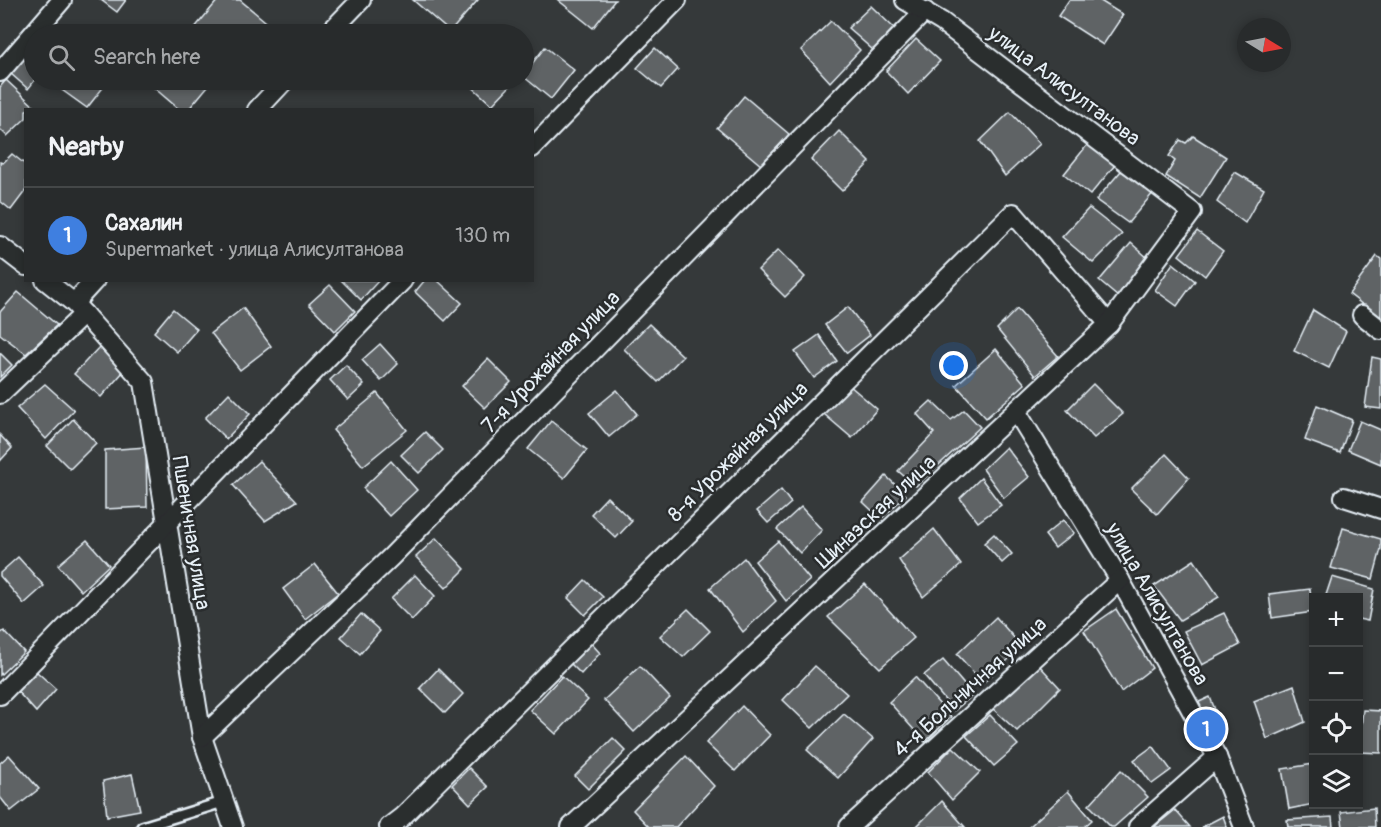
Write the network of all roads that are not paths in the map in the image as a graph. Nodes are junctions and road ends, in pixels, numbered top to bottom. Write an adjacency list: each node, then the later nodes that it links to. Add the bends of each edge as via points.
1 (62, 0): 6 (street)
2 (361, 0): 7 (street)
3 (677, 0): 12 (street)
4 (905, 0): 5 (street, улица Алисултанова)
5 (925, 11): 13 (street, улица Алисултанова); 30 (street, 7-я Урожайная улица, via 391,557)
6 (41, 24)
7 (338, 24)
8 (24, 44): 9 (street)
9 (0, 72)
10 (276, 90): 11 (street)
11 (259, 108)
12 (534, 146)
13 (1192, 212): 21 (street, Шиназская улица)
14 (0, 246): 15 (street)
15 (24, 264)
16 (47, 282): 19 (street, Пшеничная улица)
17 (94, 282): 19 (street)
18 (401, 282): 27 (street)
19 (79, 309): 23 (street); 27 (street, Пшеничная улица, via 144,382)
20 (1362, 315): 22 (street)
21 (1109, 324): 24 (street, Шиназская улица); 35 (street, 8-я Урожайная улица, via 1012,213)
22 (1381, 330)
23 (0, 394)
24 (1016, 411): 28 (street, улица Алисултанова); 36 (street, Шиназская улица)
25 (1344, 497): 26 (street)
26 (1381, 508)
27 (167, 523): 29 (street); 30 (street, Пшеничная улица)
28 (1120, 580): 31 (street, улица Алисултанова); 37 (street, 4-я Больничная улица)
29 (0, 694)
30 (202, 737): 32 (street, Пшеничная улица)
31 (1217, 757): 38 (street); 39 (street, улица Алисултанова)
32 (224, 802): 33 (lane); 34 (street, Пшеничная улица)
33 (142, 827)
34 (233, 827)
35 (389, 827)
36 (571, 827)
37 (849, 827)
38 (1138, 827)
39 (1244, 827)

